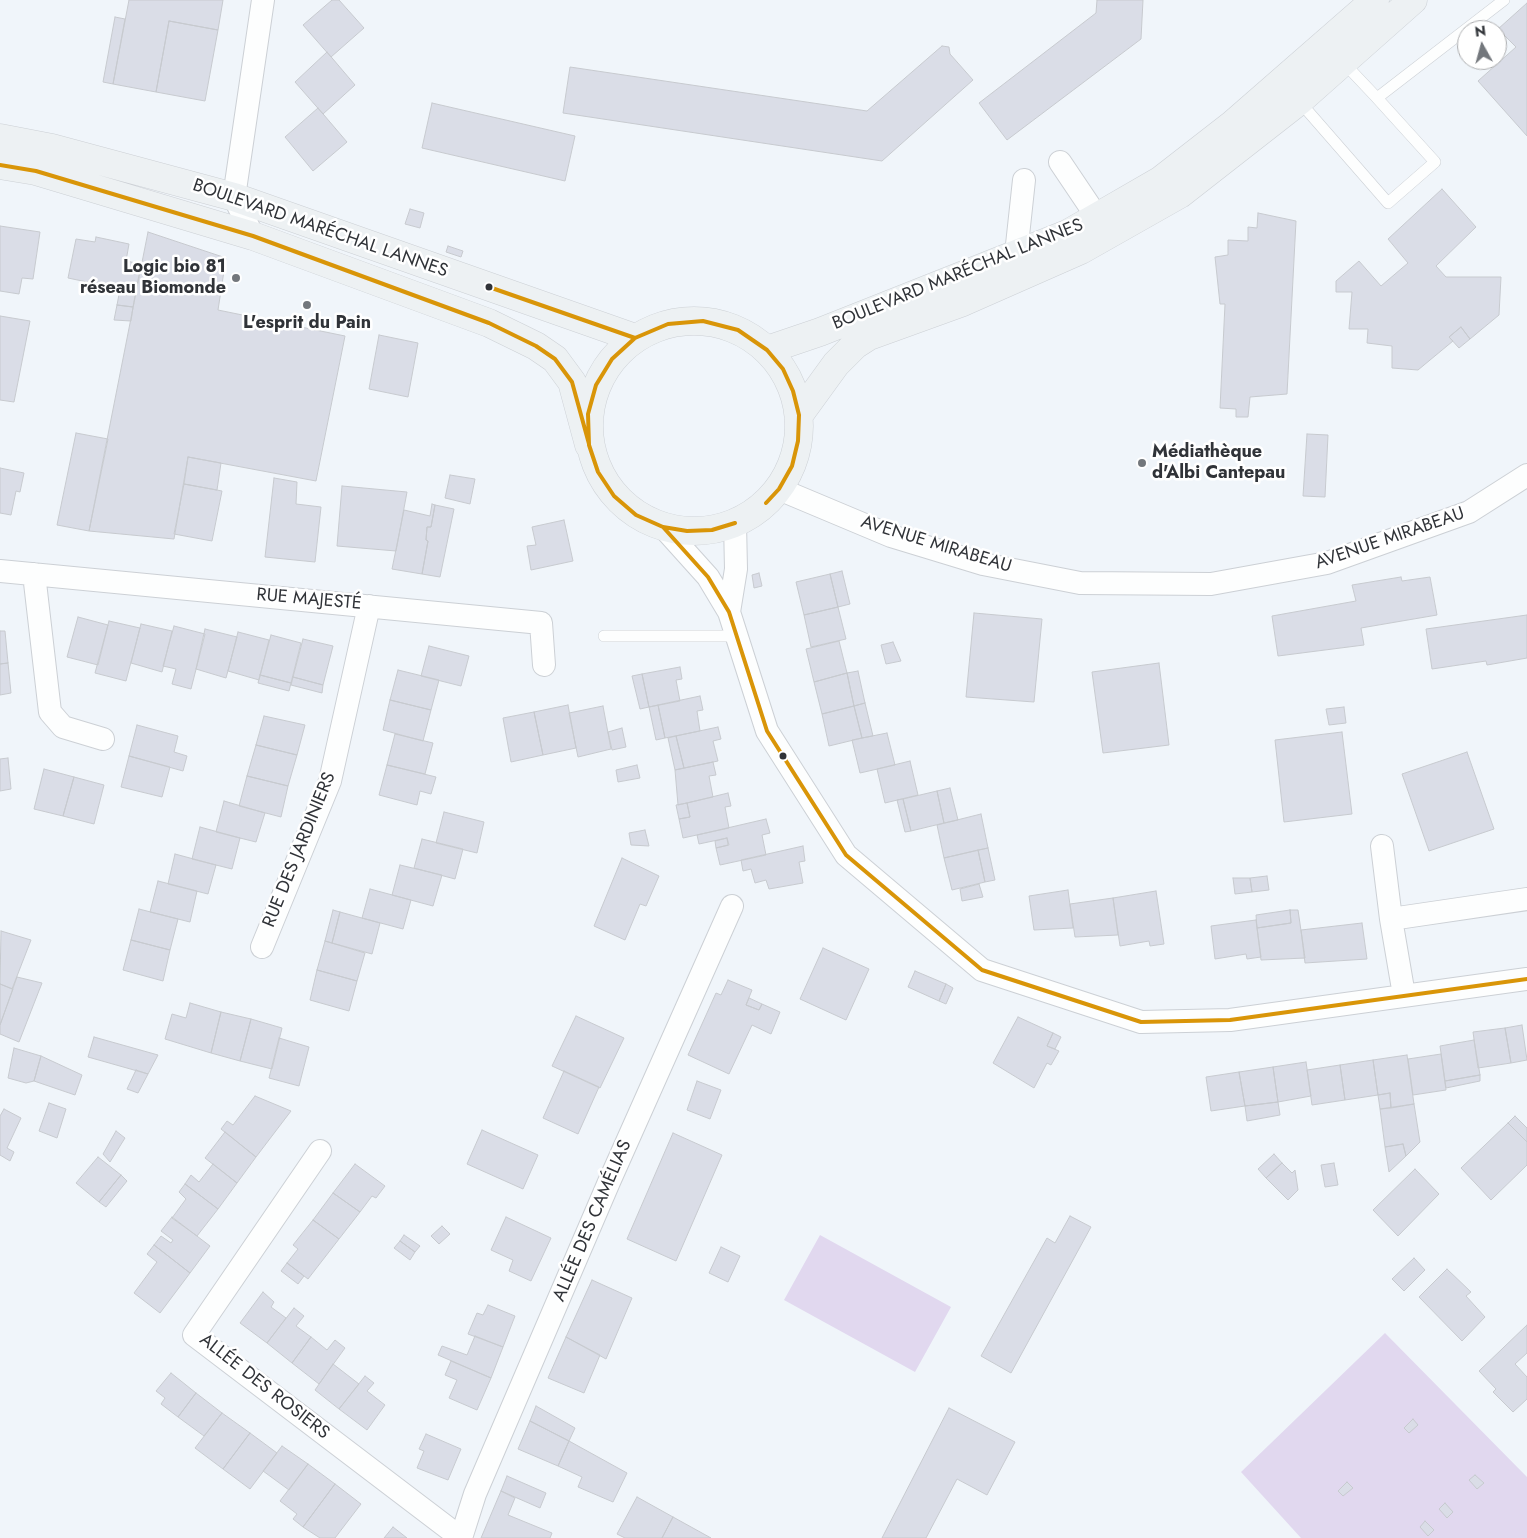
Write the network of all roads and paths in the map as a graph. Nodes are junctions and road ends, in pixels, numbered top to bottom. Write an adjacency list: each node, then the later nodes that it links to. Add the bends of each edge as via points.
1 (262, 0): 12 (street)
2 (1375, 0): 13 (main road, BOULEVARD MARÉCHAL LANNES, via 1233,124 1161,180)
3 (1413, 0): 5 (main road, BOULEVARD MARÉCHAL LANNES)
4 (1504, 0): 6 (lane)
5 (1342, 61): 6 (lane); 7 (main road, BOULEVARD MARÉCHAL LANNES)
6 (1377, 98): 7 (lane, via 1434,162 1388,203)
7 (1299, 101): 18 (main road, BOULEVARD MARÉCHAL LANNES, via 1180,194 1081,250 963,302 869,336 836,364)
8 (0, 138): 12 (main road, BOULEVARD MARÉCHAL LANNES, via 52,148)
9 (1060, 162): 13 (street)
10 (0, 165): 14 (main road, BOULEVARD MARÉCHAL LANNES, via 36,171)
11 (1024, 180): 15 (street)
12 (234, 197): 14 (street); 16 (main road, BOULEVARD MARÉCHAL LANNES)
13 (1097, 217): 15 (main road, BOULEVARD MARÉCHAL LANNES, via 1067,234)
14 (253, 236): 19 (main road, BOULEVARD MARÉCHAL LANNES, via 489,323 536,346 555,359 572,382)
15 (1016, 254): 17 (main road, BOULEVARD MARÉCHAL LANNES)
16 (635, 338): 17 (main road, BOULEVARD MARÉCHAL LANNES, via 668,324 703,321 738,330); 19 (main road, BOULEVARD MARÉCHAL LANNES, via 612,359 596,385 588,414)
17 (767, 350): 18 (main road, BOULEVARD MARÉCHAL LANNES, via 783,369)
18 (799, 415): 21 (main road, BOULEVARD MARÉCHAL LANNES, via 798,441 792,466)
19 (589, 445): 23 (main road, BOULEVARD MARÉCHAL LANNES, via 598,472 614,496 636,515)
20 (1527, 475): 21 (street, AVENUE MIRABEAU, via 1470,512 1327,563 1210,584 1080,582 983,564 891,536)
21 (779, 489): 22 (main road, BOULEVARD MARÉCHAL LANNES, via 766,503)
22 (735, 523): 23 (main road, BOULEVARD MARÉCHAL LANNES, via 712,530 687,532); 27 (street, via 736,569)
23 (663, 527): 27 (street, via 708,577)
24 (0, 571): 25 (street, RUE MAJESTÉ)
25 (34, 574): 26 (street, RUE MAJESTÉ); 31 (street, via 50,712 63,727)
26 (369, 606): 30 (street, RUE MAJESTÉ, via 542,623); 36 (street, RUE DES JARDINIERS, via 330,781)
27 (729, 612): 29 (street)
28 (604, 636): 29 (lane)
29 (736, 636): 38 (street, via 767,730 846,854 982,970 1141,1022 1230,1020)
30 (544, 666)
31 (102, 739)
32 (1382, 846): 35 (street)
33 (1527, 899): 35 (street)
34 (732, 906): 40 (street, ALLÉE DES CAMÉLIAS, via 475,1494)
35 (1391, 920): 38 (street)
36 (262, 947)
37 (1527, 979): 38 (street)
38 (1404, 995)
39 (320, 1151): 40 (street, ALLÉE DES ROSIERS, via 194,1335)
40 (461, 1538)

